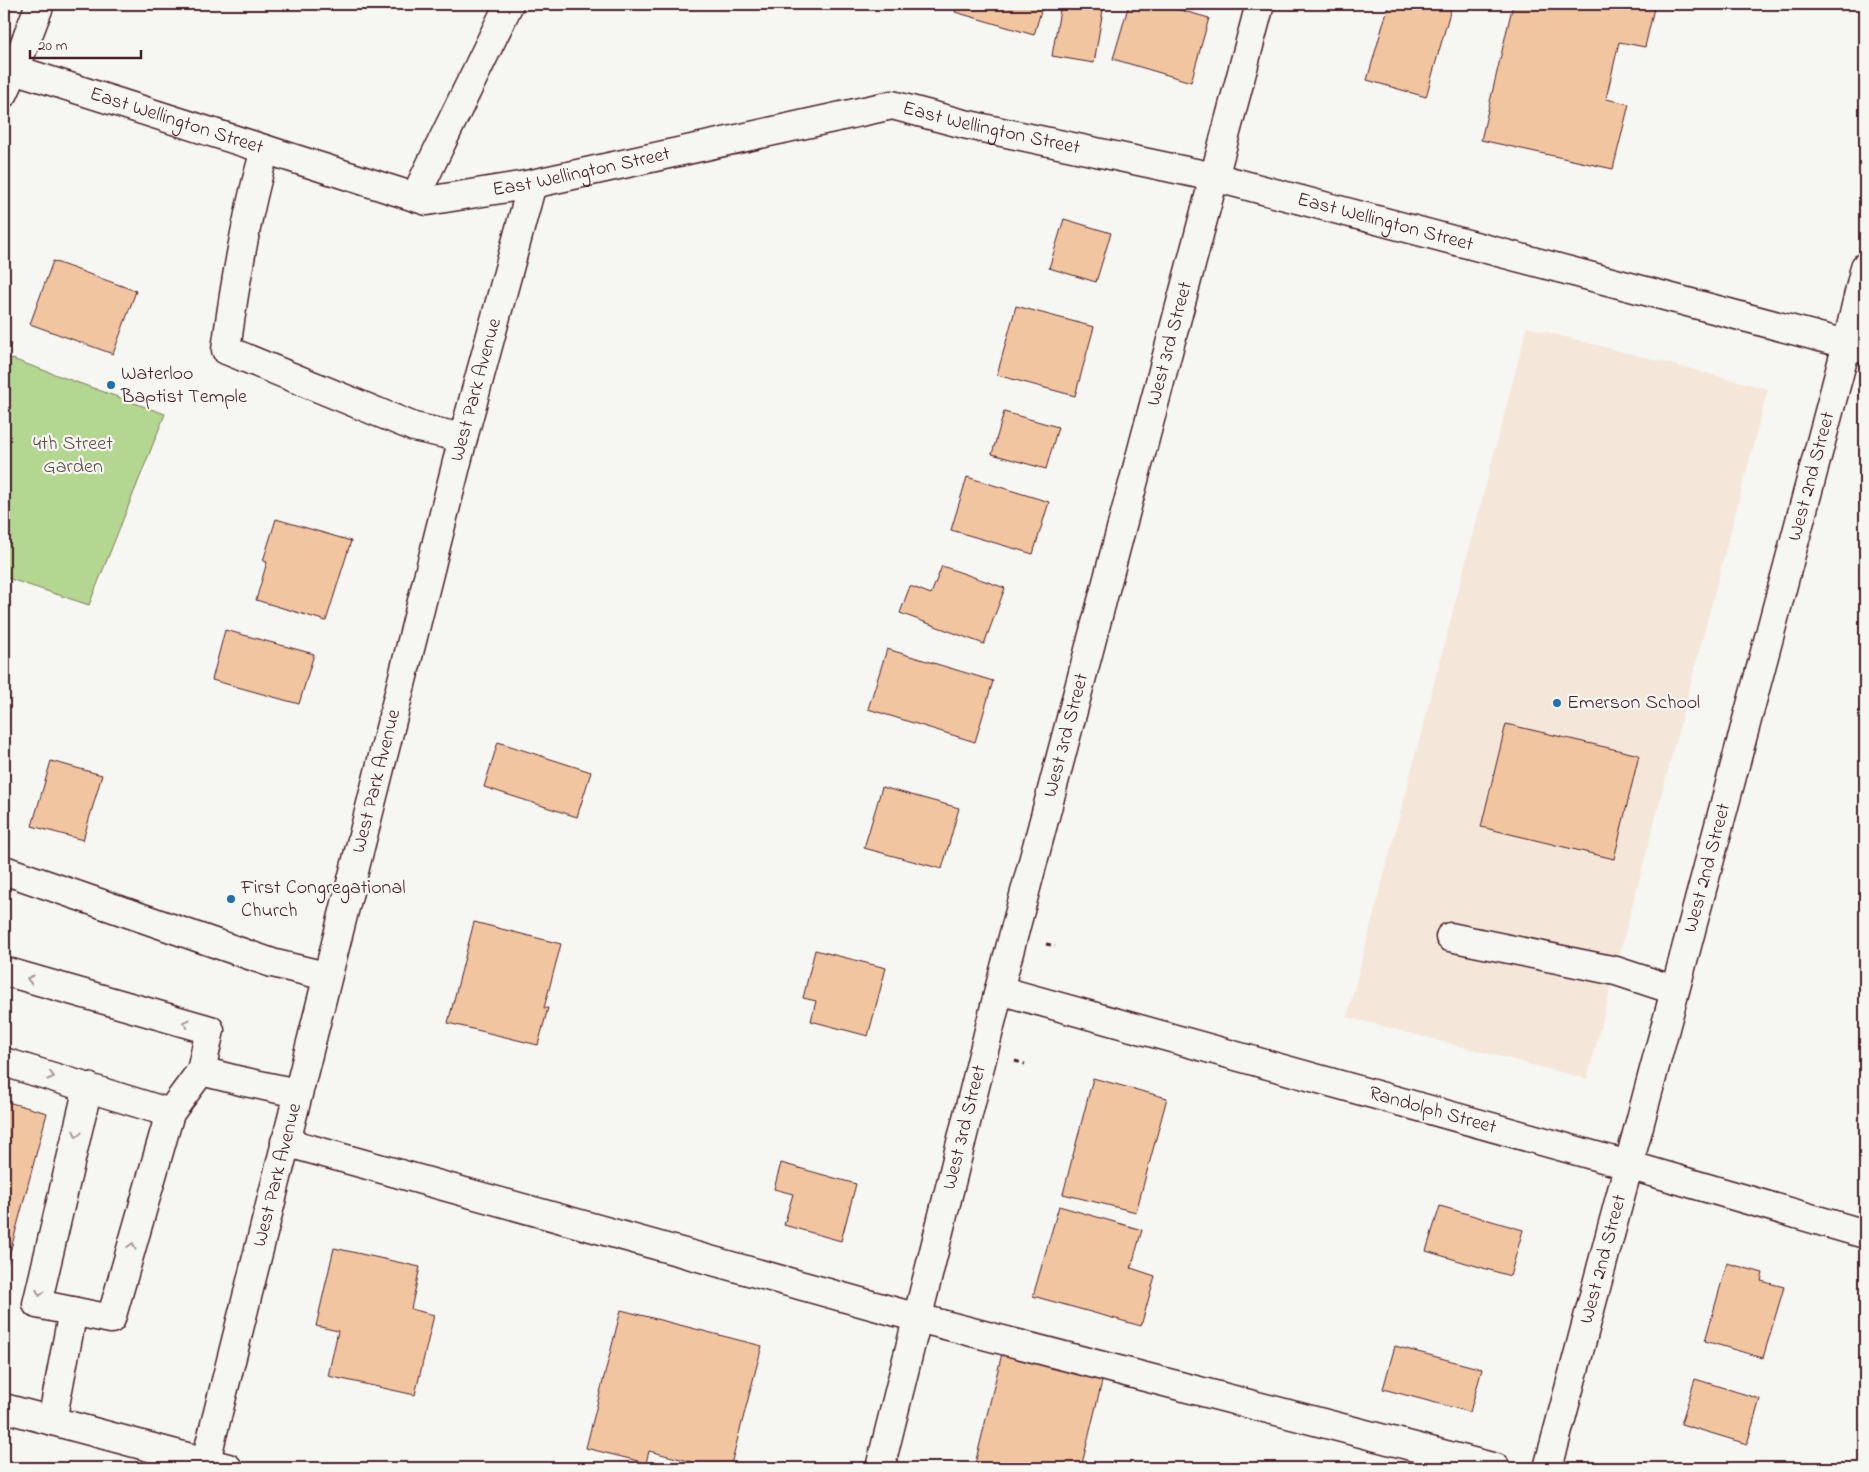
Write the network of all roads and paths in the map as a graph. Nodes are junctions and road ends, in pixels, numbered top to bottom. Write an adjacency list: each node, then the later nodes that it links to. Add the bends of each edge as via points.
1 (40, 4): 4 (street)
2 (509, 4): 8 (street)
3 (1260, 4): 6 (street, West 3rd Street)
4 (8, 76): 5 (street, East Wellington Street)
5 (265, 150): 8 (street, East Wellington Street); 11 (street, via 252,194 233,292 226,350 414,427)
6 (1214, 177): 7 (street, East Wellington Street, via 892,106); 10 (street, East Wellington Street); 16 (street, West 3rd Street)
7 (532, 184): 8 (street, East Wellington Street, via 427,201); 11 (street, West Park Avenue)
8 (415, 197)
9 (1865, 267): 10 (street, West 2nd Street)
10 (1856, 346): 17 (street, West 2nd Street)
11 (463, 438): 15 (street, West Park Avenue)
12 (4, 870): 15 (street, via 272,963)
13 (1450, 937): 17 (street, via 1616,971)
14 (4, 971): 19 (street, one-way to 14, via 210,1030)
15 (326, 976): 21 (street, West Park Avenue)
16 (999, 990): 24 (street, Randolph Street); 27 (street, West 3rd Street)
17 (1674, 990): 24 (street, West 2nd Street)
18 (4, 1062): 20 (street, one-way to 20)
19 (201, 1071): 21 (street); 22 (street)
20 (88, 1087): 22 (street); 26 (street, one-way to 26, via 37,1304)
21 (297, 1092): 23 (street, West Park Avenue)
22 (170, 1113): 26 (street, one-way to 22, via 111,1319)
23 (285, 1142): 27 (street); 30 (street, West Park Avenue)
24 (1628, 1165): 25 (street, Randolph Street); 33 (street, West 2nd Street)
25 (1865, 1234)
26 (74, 1312): 29 (street)
27 (918, 1318): 31 (street, West 3rd Street); 32 (street)
28 (4, 1408): 29 (street)
29 (52, 1421): 30 (street)
30 (213, 1466)
31 (880, 1468)
32 (1496, 1468)
33 (1548, 1468)

